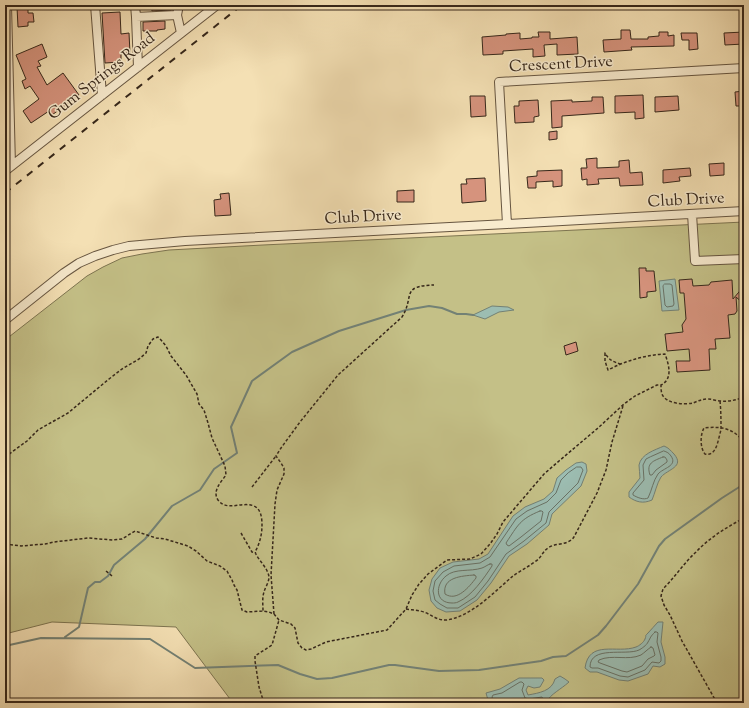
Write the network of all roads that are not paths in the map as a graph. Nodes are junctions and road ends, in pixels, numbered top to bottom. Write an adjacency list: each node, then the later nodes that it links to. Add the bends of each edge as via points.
1 (7, 5): 12 (street)
2 (95, 5): 11 (street)
3 (135, 5): 7 (street)
4 (179, 5): 6 (street)
5 (217, 5): 8 (street, Gum Springs Road)
6 (177, 15): 7 (street); 8 (street)
7 (136, 17): 9 (street)
8 (181, 33): 9 (street, Gum Springs Road)
9 (138, 66): 11 (street, Gum Springs Road)
10 (744, 68): 15 (street, Crescent Drive, via 499,82)
11 (102, 95): 12 (street, Gum Springs Road)
12 (8, 169)
13 (744, 211): 14 (street, Club Drive)
14 (692, 214): 15 (street, Club Drive); 16 (street, via 695,261)
15 (507, 224): 17 (street, Club Drive, via 185,240 129,246 79,263)
16 (744, 258)
17 (5, 320)

